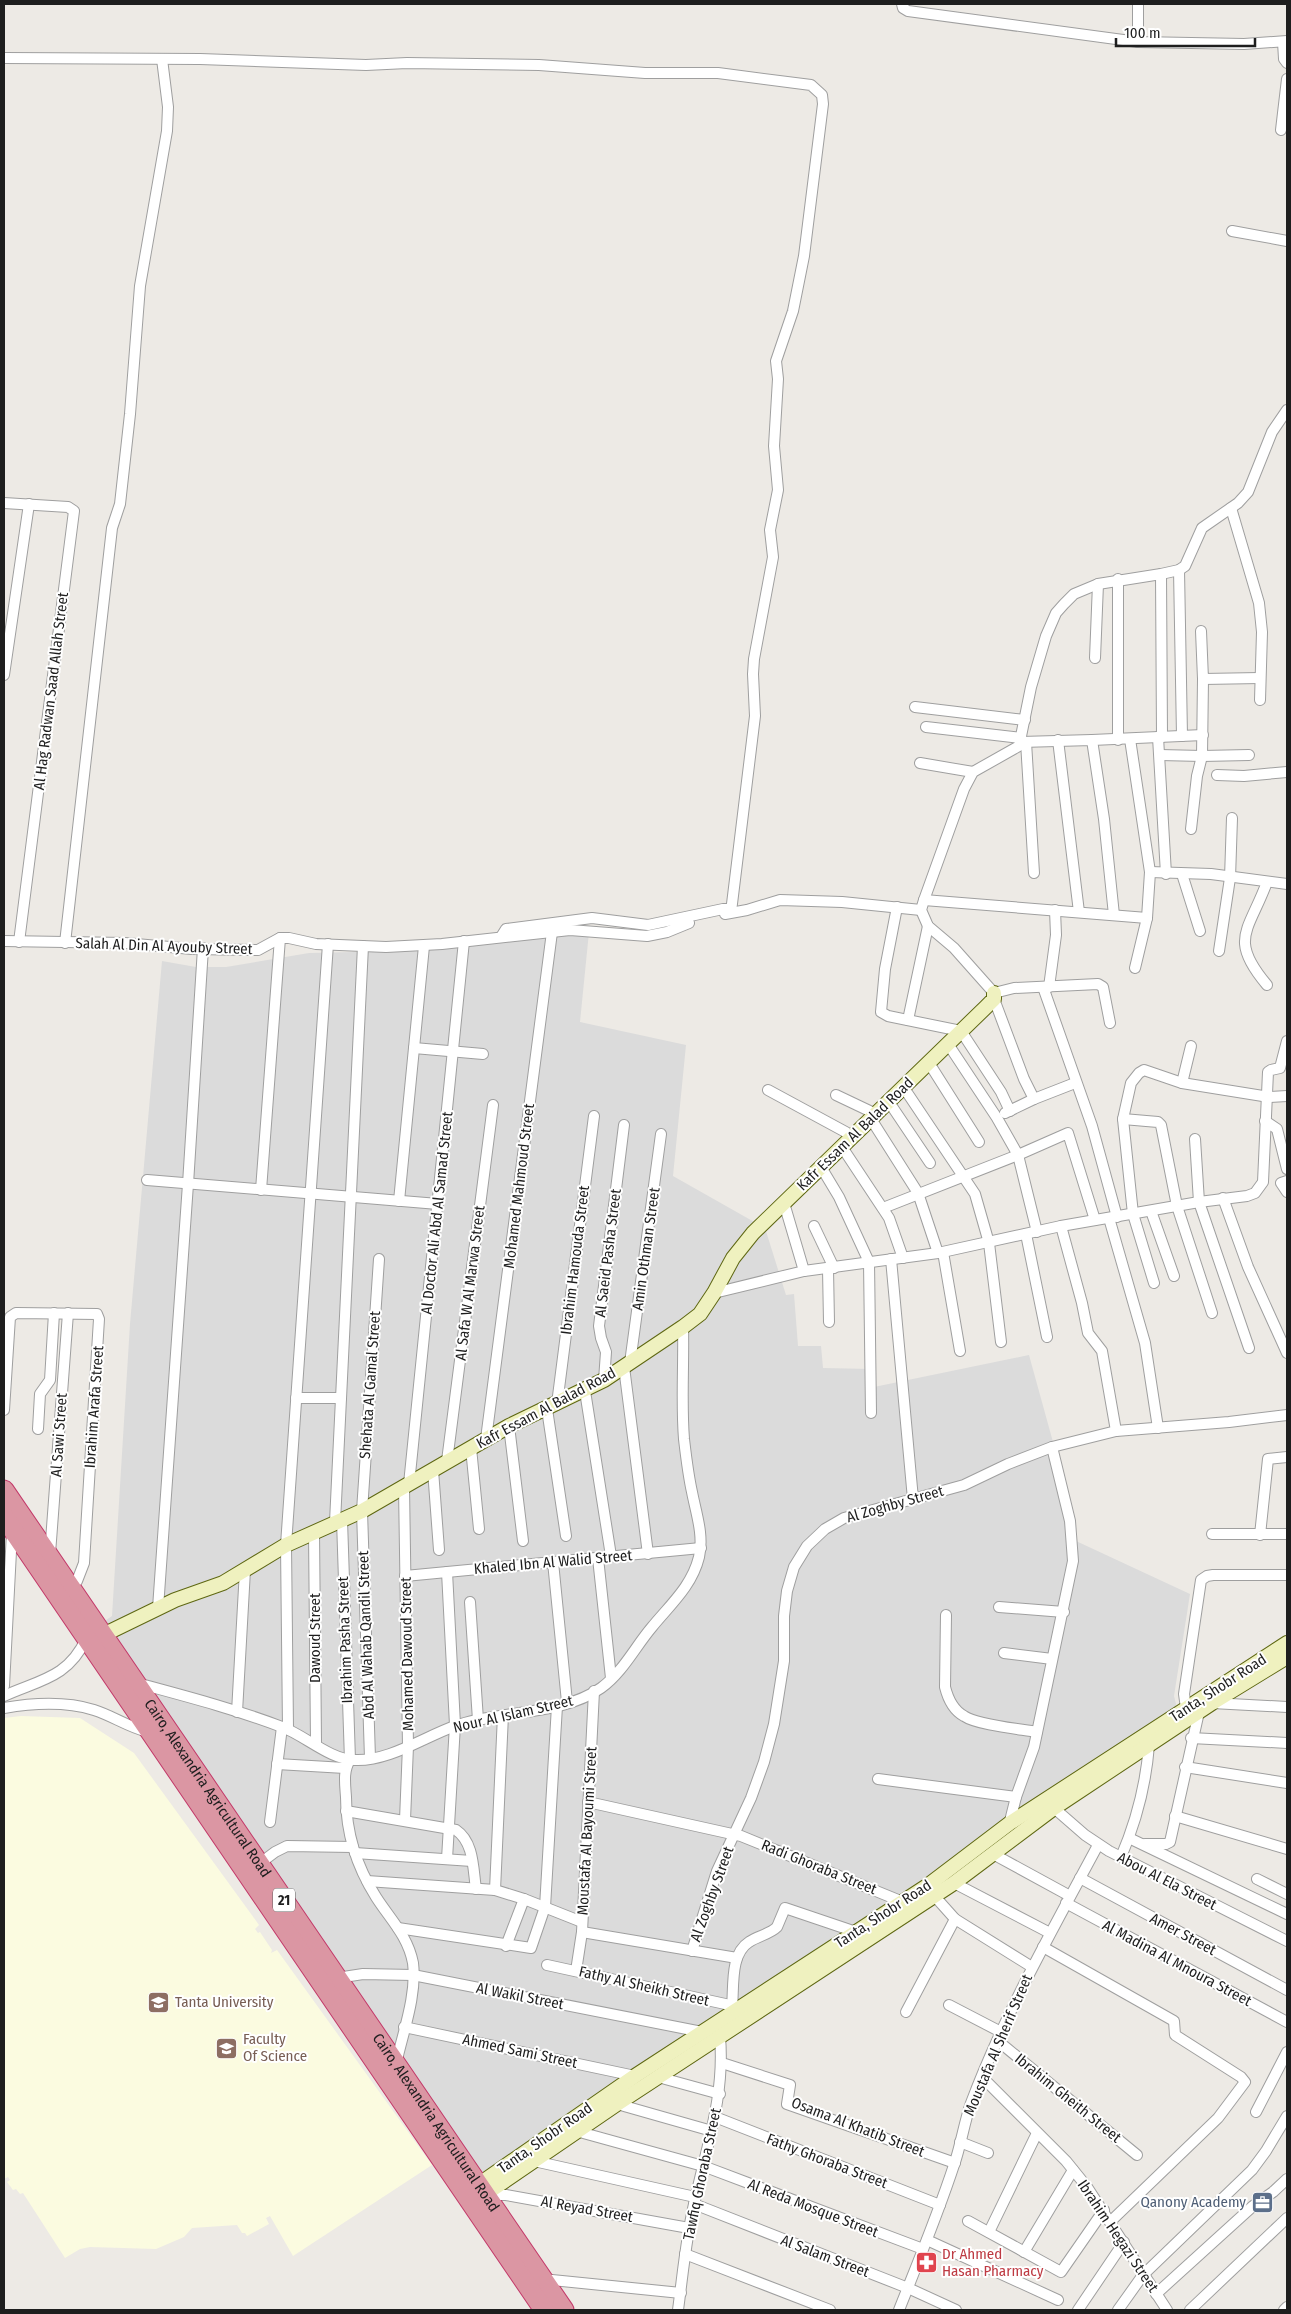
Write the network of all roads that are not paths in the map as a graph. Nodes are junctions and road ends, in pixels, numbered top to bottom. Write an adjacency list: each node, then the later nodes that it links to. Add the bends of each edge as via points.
1 (902, 4): 3 (street, via 908,11)
2 (1138, 4): 3 (street)
3 (1138, 42): 4 (street)
4 (1285, 42): 7 (street, via 1284,59)
5 (4, 58): 6 (street)
6 (162, 59): 56 (street, via 366,65 455,63 678,75 718,73 811,85 818,89 823,104 806,246 793,311 776,361 774,446 778,490 770,530 773,557 754,659 756,716); 68 (street, via 168,108 167,130 140,286 120,504 112,528)
7 (1287, 63)
8 (1287, 79): 9 (street)
9 (1280, 130)
10 (1232, 231): 11 (street)
11 (1287, 240)
12 (1287, 410): 15 (street, via 1272,432 1248,492)
13 (4, 503): 14 (street, Al Hag Radwan Saad Allah Street)
14 (29, 504): 22 (street); 67 (street, Al Hag Radwan Saad Allah Street, via 68,506 74,511)
15 (1231, 508): 16 (street, via 1202,528 1190,557); 23 (street, via 1259,603 1262,632)
16 (1179, 570): 17 (street); 30 (street)
17 (1161, 574): 18 (street); 31 (street)
18 (1118, 579): 19 (street); 35 (street)
19 (1098, 584): 21 (street); 27 (street, via 1074,594 1056,613 1031,687)
20 (1201, 630): 24 (street)
21 (1095, 658)
22 (4, 675)
23 (1260, 678): 24 (street); 25 (street)
24 (1203, 680): 29 (street)
25 (1260, 700)
26 (915, 707): 27 (street)
27 (1025, 720): 36 (street)
28 (926, 727): 36 (street)
29 (1203, 735): 30 (street); 39 (street)
30 (1182, 736): 31 (street)
31 (1160, 737): 32 (street); 37 (street)
32 (1130, 739): 35 (street); 46 (street)
33 (1058, 740): 34 (street); 36 (street); 57 (street)
34 (1092, 740): 35 (street); 58 (street)
35 (1118, 740)
36 (1023, 741): 41 (street, via 1015,749); 47 (street)
37 (1160, 755): 39 (street); 48 (street)
38 (1249, 755): 39 (street)
39 (1202, 756): 45 (street)
40 (920, 763): 41 (street)
41 (973, 772): 53 (street)
42 (1287, 772): 43 (street)
43 (1217, 776)
44 (1232, 818): 50 (street)
45 (1191, 829)
46 (1150, 872): 48 (street); 59 (street)
47 (1034, 873)
48 (1166, 874): 49 (street)
49 (1182, 874): 50 (street); 61 (street)
50 (1230, 878): 51 (street); 73 (street)
51 (1267, 882): 52 (street); 75 (street, via 1246,931 1244,947 1254,969)
52 (1287, 884)
53 (922, 905): 54 (street); 55 (street); 60 (street)
54 (897, 907): 56 (street, via 780,900); 78 (street, via 880,1009 883,1014)
55 (1055, 910): 57 (street); 76 (street, via 1056,935)
56 (731, 912): 62 (street, via 657,935 581,930); 63 (street, via 728,909 648,925 581,919 506,929)
57 (1079, 912): 58 (street)
58 (1114, 915): 59 (street)
59 (1147, 918): 74 (street)
60 (928, 926): 77 (street, via 954,948); 78 (street)
61 (1200, 931)
62 (552, 932): 63 (street); 171 (street, Mohamed Mahmoud Street)
63 (500, 937): 66 (street)
64 (280, 938): 69 (street); 72 (street, Salah Al Din Al Ayouby Street, via 258,950); 118 (street)
65 (4, 941): 67 (street, Salah Al Din Al Ayouby Street)
66 (464, 941): 71 (street); 85 (street, Al Doctor Ali Abd Al Samad Street)
67 (19, 942): 68 (street, Salah Al Din Al Ayouby Street)
68 (65, 942): 72 (street, Salah Al Din Al Ayouby Street)
69 (328, 944): 70 (street); 121 (street)
70 (363, 946): 71 (street); 122 (street, Ibrahim Pasha Street)
71 (424, 946): 84 (street)
72 (203, 948): 117 (street)
73 (1219, 950)
74 (1135, 968)
75 (1267, 985)
76 (1046, 987): 77 (street, via 1014,988); 79 (street, via 1101,985); 88 (street)
77 (994, 996): 80 (street, Kafr Essam Al Balad Road); 95 (street)
78 (908, 1020): 80 (street)
79 (1110, 1022)
80 (961, 1031): 82 (street, Kafr Essam Al Balad Road); 98 (street)
81 (1287, 1041): 93 (street, via 1280,1068 1268,1072)
82 (948, 1044): 87 (street, Kafr Essam Al Balad Road); 101 (street)
83 (1191, 1046): 89 (street)
84 (414, 1048): 85 (street); 124 (street)
85 (453, 1051): 86 (street); 127 (street, Al Doctor Ali Abd Al Samad Street)
86 (483, 1054)
87 (929, 1063): 90 (street, Kafr Essam Al Balad Road); 108 (street)
88 (1075, 1083): 95 (street); 132 (street, via 1092,1126)
89 (1182, 1083): 93 (street); 102 (street, via 1144,1070 1139,1073 1131,1083)
90 (904, 1088): 96 (street, Kafr Essam Al Balad Road); 114 (street)
91 (768, 1090): 106 (street)
92 (836, 1095): 100 (street)
93 (1268, 1096): 94 (street); 103 (street)
94 (1287, 1096)
95 (1034, 1099): 98 (street)
96 (889, 1102): 100 (street, Kafr Essam Al Balad Road); 111 (street)
97 (492, 1105): 175 (street, Al Safa W Al Marwa Street)
98 (1010, 1111): 101 (street)
99 (594, 1116): 163 (street, Ibrahim Hamouda Street)
100 (874, 1116): 106 (street, Kafr Essam Al Balad Road); 120 (street)
101 (997, 1118): 110 (street)
102 (1122, 1119): 128 (street, via 1160,1122); 131 (street)
103 (1265, 1121): 113 (street, via 1277,1128); 123 (street, via 1263,1182 1255,1193)
104 (624, 1125): 159 (street, Al Saeid Pasha Street, via 599,1326 606,1352)
105 (661, 1134): 158 (street, Amin Othman Street)
106 (853, 1136): 109 (street, Kafr Essam Al Balad Road)
107 (1195, 1139): 125 (street)
108 (979, 1142)
109 (842, 1147): 112 (street, Kafr Essam Al Balad Road); 129 (street)
110 (1018, 1156): 114 (street); 133 (street, via 1068,1132); 136 (street)
111 (930, 1163)
112 (821, 1167): 126 (street, Kafr Essam Al Balad Road); 142 (street, via 839,1197)
113 (1287, 1169)
114 (964, 1177): 120 (street); 137 (street, via 975,1194)
115 (147, 1180): 117 (street)
116 (1287, 1181): 119 (street, via 1281,1183)
117 (188, 1184): 118 (street); 205 (street)
118 (261, 1190): 121 (street)
119 (1287, 1192)
120 (918, 1193): 129 (street); 138 (street)
121 (310, 1194): 122 (street); 161 (street)
122 (351, 1197): 124 (street); 162 (street, Ibrahim Pasha Street)
123 (1223, 1198): 125 (street); 155 (street, via 1248,1267)
124 (399, 1201): 127 (street)
125 (1199, 1202): 128 (street); 156 (street)
126 (784, 1203): 144 (street); 147 (street, Kafr Essam Al Balad Road, via 742,1245)
127 (438, 1204): 177 (street, Al Doctor Ali Abd Al Samad Street)
128 (1177, 1206): 130 (street); 150 (street)
129 (883, 1208): 139 (street)
130 (1151, 1211): 131 (street); 145 (street)
131 (1133, 1214): 132 (street); 146 (street)
132 (1113, 1217): 133 (street); 168 (street, via 1145,1343)
133 (1095, 1220): 135 (street)
134 (814, 1226): 143 (street)
135 (1061, 1226): 136 (street); 170 (street, via 1088,1333 1102,1351)
136 (1032, 1233): 137 (street); 153 (street)
137 (989, 1243): 138 (street); 154 (street)
138 (940, 1252): 139 (street); 157 (street)
139 (903, 1258): 141 (street)
140 (379, 1259): 180 (street, Shehata Al Gamal Street)
141 (891, 1260): 142 (street); 179 (street)
142 (869, 1262): 143 (street); 165 (street)
143 (831, 1268): 144 (street); 151 (street)
144 (804, 1271): 147 (street)
145 (1174, 1276)
146 (1154, 1283)
147 (714, 1294): 152 (street, Kafr Essam Al Balad Road, via 700,1314)
148 (54, 1313): 149 (street, Ibrahim Arafa Street); 164 (street, Ibrahim Arafa Street, via 16,1313 9,1320); 169 (street, via 50,1380 40,1394)
149 (68, 1313): 195 (street, Al Sawi Street); 202 (street, Ibrahim Arafa Street, via 94,1313 100,1319 84,1563 77,1581)
150 (1212, 1313)
151 (830, 1322)
152 (683, 1327): 158 (street, Kafr Essam Al Balad Road); 191 (street, Nour Al Islam Street, via 684,1438 701,1530)
153 (1047, 1337)
154 (1001, 1342)
155 (1286, 1346)
156 (1248, 1348)
157 (960, 1351)
158 (627, 1365): 159 (street, Kafr Essam Al Balad Road); 193 (street, Amin Othman Street)
159 (604, 1380): 160 (street, Kafr Essam Al Balad Road)
160 (585, 1391): 163 (street, Kafr Essam Al Balad Road); 194 (street)
161 (296, 1398): 162 (street); 190 (street)
162 (341, 1398): 181 (street, Ibrahim Pasha Street)
163 (552, 1406): 167 (street, Kafr Essam Al Balad Road); 188 (street, Ibrahim Hamouda Street)
164 (4, 1410)
165 (871, 1413)
166 (1287, 1415): 168 (street, Al Zoghby Street)
167 (509, 1426): 171 (street, Kafr Essam Al Balad Road); 189 (street)
168 (1158, 1428): 170 (street, Al Zoghby Street)
169 (38, 1429)
170 (1116, 1431): 172 (street, Al Zoghby Street)
171 (486, 1439): 173 (street, Kafr Essam Al Balad Road)
172 (1052, 1447): 179 (street, Al Zoghby Street, via 964,1485); 206 (street, via 1073,1545)
173 (470, 1448): 175 (street, Kafr Essam Al Balad Road); 183 (street)
174 (1287, 1457): 187 (street, via 1268,1459)
175 (448, 1461): 176 (street, Kafr Essam Al Balad Road)
176 (433, 1470): 177 (street, Kafr Essam Al Balad Road); 192 (street)
177 (406, 1485): 180 (street, Kafr Essam Al Balad Road); 201 (street, Mohamed Dawoud Street)
178 (4, 1490): 195 (highway, Cairo, Alexandria Agricultural Road / 21)
179 (913, 1499): 250 (street, Al Zoghby Street, via 844,1518 825,1528 807,1546 794,1567 787,1590 784,1661 774,1724 758,1780)
180 (362, 1511): 181 (street, Kafr Essam Al Balad Road); 235 (street, Abd Al Wahab Qandil Street)
181 (339, 1521): 184 (street, Kafr Essam Al Balad Road); 237 (street, Ibrahim Pasha Street)
182 (8, 1523): 208 (highway, Cairo, Alexandria Agricultural Road / 21); 215 (street)
183 (479, 1530)
184 (314, 1532): 190 (street, Kafr Essam Al Balad Road); 232 (street, Dawoud Street)
185 (1212, 1534): 187 (street)
186 (1287, 1534): 187 (street)
187 (1260, 1535)
188 (566, 1536)
189 (523, 1541)
190 (286, 1545): 198 (street, Kafr Essam Al Balad Road); 227 (street)
191 (701, 1548): 193 (street, Khaled Ibn Al Walid Street); 213 (street, Nour Al Islam Street, via 687,1586 626,1664)
192 (439, 1550)
193 (648, 1554): 194 (street, Khaled Ibn Al Walid Street)
194 (611, 1556): 196 (street, Khaled Ibn Al Walid Street)
195 (50, 1558): 202 (highway, Cairo, Alexandria Agricultural Road / 21)
196 (598, 1558): 197 (street, Khaled Ibn Al Walid Street); 213 (street)
197 (553, 1562): 199 (street, Khaled Ibn Al Walid Street); 219 (street)
198 (245, 1570): 205 (street, Kafr Essam Al Balad Road, via 222,1583); 222 (street)
199 (447, 1572): 201 (street, Khaled Ibn Al Walid Street); 226 (street)
200 (1287, 1575): 223 (street, via 1212,1575 1201,1580 1184,1694)
201 (405, 1576): 233 (street, Mohamed Dawoud Street)
202 (70, 1588): 208 (highway, Cairo, Alexandria Agricultural Road / 21)
203 (470, 1602): 225 (street)
204 (998, 1607): 206 (street)
205 (158, 1608): 208 (street, Kafr Essam Al Balad Road)
206 (1064, 1612): 212 (street)
207 (946, 1615): 229 (street, via 945,1687 954,1708 971,1720)
208 (95, 1637): 214 (highway, Cairo, Alexandria Agricultural Road / 21); 217 (street, via 66,1668); 228 (highway, Cairo, Alexandria Agricultural Road / 21)
209 (1287, 1643): 223 (street, Tanta, Shobr Road)
210 (1004, 1654): 212 (street)
211 (1287, 1657): 218 (street, Tanta, Shobr Road)
212 (1052, 1659): 229 (street)
213 (611, 1678): 216 (street, Nour Al Islam Street)
214 (136, 1682): 222 (street, Nour Al Islam Street); 260 (highway, Cairo, Alexandria Agricultural Road / 21)
215 (4, 1686)
216 (594, 1691): 219 (street, Nour Al Islam Street); 242 (street, Moustafa Al Bayoumi Street)
217 (4, 1696)
218 (1212, 1702): 220 (street); 223 (street, Tanta, Shobr Road)
219 (562, 1704): 224 (street, Nour Al Islam Street); 272 (street)
220 (1287, 1707)
221 (4, 1708): 228 (street, via 28,1704 74,1706 94,1710)
222 (237, 1712): 227 (street, Nour Al Islam Street)
223 (1192, 1712): 230 (street); 234 (street, Tanta, Shobr Road); 248 (street, Tanta, Shobr Road)
224 (503, 1715): 225 (street, Nour Al Islam Street); 266 (street)
225 (478, 1720): 226 (street, Nour Al Islam Street)
226 (455, 1725): 233 (street, Nour Al Islam Street); 249 (street)
227 (285, 1728): 232 (street, Nour Al Islam Street); 236 (street)
228 (148, 1732): 260 (highway, Cairo, Alexandria Agricultural Road / 21)
229 (1038, 1732): 241 (street)
230 (1191, 1738): 231 (street); 238 (street)
231 (1287, 1743)
232 (316, 1744): 237 (street, Nour Al Islam Street)
233 (408, 1746): 235 (street, Nour Al Islam Street); 246 (street, Mohamed Dawoud Street)
234 (1149, 1746): 243 (street, Tanta, Shobr Road); 251 (street, via 1145,1780)
235 (370, 1758): 237 (street, Nour Al Islam Street)
236 (277, 1764): 237 (street); 247 (street)
237 (347, 1764): 244 (street, Ibrahim Pasha Street)
238 (1185, 1768): 240 (street); 245 (street)
239 (878, 1779): 241 (street)
240 (1287, 1783)
241 (1016, 1797): 248 (street)
242 (588, 1802): 250 (street, Radi Ghoraba Street); 275 (street, Moustafa Al Bayoumi Street)
243 (1054, 1808): 253 (street, Abou Al Ela Street); 254 (street, Tanta, Shobr Road)
244 (346, 1811): 246 (street); 256 (street, Ibrahim Pasha Street)
245 (1175, 1816): 252 (street, via 1168,1844); 255 (street)
246 (405, 1820): 249 (street)
247 (270, 1822)
248 (1010, 1823): 254 (street); 267 (street, Tanta, Shobr Road)
249 (450, 1828): 258 (street); 259 (street, via 462,1833)
250 (735, 1834): 271 (street, Radi Ghoraba Street); 283 (street, Al Zoghby Street, via 717,1871)
251 (1129, 1838): 252 (street); 257 (street)
252 (1143, 1844): 273 (street)
253 (1098, 1845): 257 (street, Abou Al Ela Street); 261 (street, Moustafa Al Sherif Street)
254 (999, 1849): 264 (street, Tanta, Shobr Road); 270 (street, Al Madina Al Mnoura Street)
255 (1287, 1849)
256 (354, 1850): 258 (street); 260 (street, via 287,1846 275,1852); 263 (street, Ibrahim Pasha Street)
257 (1121, 1857): 279 (street, Abou Al Ela Street)
258 (447, 1859): 259 (street)
259 (472, 1861): 265 (street)
260 (259, 1874): 282 (highway, Cairo, Alexandria Agricultural Road / 21)
261 (1080, 1878): 270 (street, Moustafa Al Sherif Street); 290 (street, Amer Street)
262 (1257, 1879): 268 (street)
263 (367, 1881): 265 (street); 276 (street, Ibrahim Pasha Street)
264 (954, 1883): 267 (street, Tanta, Shobr Road); 278 (street)
265 (476, 1889): 266 (street)
266 (494, 1890): 269 (street)
267 (930, 1891): 271 (street, Tanta, Shobr Road); 274 (street); 293 (street, Tanta, Shobr Road)
268 (1287, 1894)
269 (524, 1899): 272 (street); 280 (street)
270 (1068, 1900): 278 (street, Moustafa Al Sherif Street); 294 (street, Al Madina Al Mnoura Street)
271 (903, 1902): 277 (street, Tanta, Shobr Road)
272 (545, 1907): 275 (street); 280 (street, via 531,1948)
273 (1287, 1914)
274 (955, 1920): 286 (street); 292 (street)
275 (582, 1927): 283 (street); 287 (street, Moustafa Al Bayoumi Street)
276 (398, 1928): 280 (street); 288 (street, Ibrahim Pasha Street, via 408,1947)
277 (856, 1932): 284 (street, via 785,1908 777,1927 749,1942); 293 (street, Tanta, Shobr Road)
278 (1050, 1933): 281 (street, Moustafa Al Sherif Street)
279 (1287, 1941)
280 (506, 1946)
281 (1043, 1947): 286 (street, Moustafa Al Sherif Street); 327 (street, via 1174,2021 1175,2035 1245,2082 1218,2118)
282 (308, 1951): 289 (highway, Cairo, Alexandria Agricultural Road / 21); 341 (highway, Cairo, Alexandria Agricultural Road / 21)
283 (692, 1951): 284 (street)
284 (737, 1958): 293 (street)
285 (548, 1965): 287 (street, Fathy Al Sheikh Street)
286 (1032, 1968): 297 (street, Moustafa Al Sherif Street)
287 (576, 1971): 293 (street, Fathy Al Sheikh Street)
288 (413, 1975): 289 (street, Al Wakil Street, via 363,1974); 295 (street); 296 (street, Al Wakil Street)
289 (337, 1978): 301 (highway, Cairo, Alexandria Agricultural Road / 21)
290 (1287, 1990)
291 (949, 2005): 297 (street, Ibrahim Gheith Street)
292 (906, 2012)
293 (735, 2014): 296 (street, Tanta, Shobr Road); 298 (street, Tanta, Shobr Road)
294 (1287, 2022)
295 (404, 2026): 301 (street); 302 (street, Ahmed Sami Street)
296 (702, 2032): 302 (street, Tanta, Shobr Road)
297 (1000, 2036): 304 (street, Moustafa Al Sherif Street); 315 (street, Ibrahim Gheith Street)
298 (720, 2037): 300 (street, Tawfiq Ghoraba Street); 303 (street, Tanta, Shobr Road)
299 (1287, 2052): 307 (street)
300 (722, 2063): 305 (street, Tawfiq Ghoraba Street); 317 (street, Osama Al Khatib Street, via 790,2085 787,2104)
301 (396, 2064): 321 (highway, Cairo, Alexandria Agricultural Road / 21)
302 (635, 2076): 321 (street, Tanta, Shobr Road)
303 (658, 2077): 305 (street); 306 (street, Tanta, Shobr Road)
304 (982, 2077): 312 (street, Ibrahim Hegazi Street); 313 (street, Moustafa Al Sherif Street)
305 (720, 2094): 309 (street, Tawfiq Ghoraba Street)
306 (617, 2104): 310 (street); 311 (street, Tanta, Shobr Road)
307 (1256, 2112)
308 (1287, 2116): 334 (street, via 1252,2170)
309 (715, 2117): 310 (street, Tawfiq Ghoraba Street); 323 (street, Fathy Ghoraba Street)
310 (712, 2131): 318 (street, Tawfiq Ghoraba Street)
311 (576, 2132): 316 (street, Tanta, Shobr Road); 318 (street, Al Reda Mosque Street)
312 (1037, 2133): 319 (street, Ibrahim Hegazi Street); 329 (street)
313 (960, 2142): 314 (street); 317 (street, Moustafa Al Sherif Street)
314 (988, 2153)
315 (1137, 2155)
316 (534, 2160): 321 (street, Tanta, Shobr Road); 322 (street, Al Salam Street)
317 (955, 2163): 323 (street, Moustafa Al Sherif Street)
318 (703, 2166): 322 (street, Tawfiq Ghoraba Street); 331 (street, Al Reda Mosque Street)
319 (1073, 2170): 324 (street, Ibrahim Hegazi Street); 332 (street)
320 (1287, 2178): 338 (street)
321 (481, 2190): 328 (street, Al Reyad Street); 335 (highway, Cairo, Alexandria Agricultural Road / 21)
322 (694, 2201): 328 (street, Tawfiq Ghoraba Street); 336 (street, Al Salam Street)
323 (940, 2205): 331 (street, Moustafa Al Sherif Street)
324 (1104, 2210): 327 (street, Ibrahim Hegazi Street); 332 (street, via 1062,2272)
325 (1287, 2218): 350 (street)
326 (968, 2221): 329 (street)
327 (1111, 2221): 330 (street, Ibrahim Hegazi Street)
328 (689, 2228): 333 (street, Tawfiq Ghoraba Street)
329 (989, 2232): 332 (street)
330 (1124, 2242): 334 (street, Ibrahim Hegazi Street); 347 (street)
331 (925, 2245): 336 (street, Moustafa Al Sherif Street); 339 (street, Al Reda Mosque Street)
332 (1024, 2252)
333 (685, 2254): 337 (street, Tawfiq Ghoraba Street); 344 (street)
334 (1143, 2275): 338 (street, Ibrahim Hegazi Street); 348 (street)
335 (541, 2279): 337 (street); 342 (highway, Cairo, Alexandria Agricultural Road / 21)
336 (908, 2288): 345 (street, Moustafa Al Sherif Street); 346 (street, Al Salam Street)
337 (681, 2293): 343 (street, Tawfiq Ghoraba Street)
338 (1156, 2294): 349 (street, Ibrahim Hegazi Street)
339 (1058, 2300)
340 (1287, 2307): 351 (street)
341 (544, 2310)
342 (564, 2310)
343 (678, 2310)
344 (830, 2310)
345 (899, 2310)
346 (956, 2310)
347 (1078, 2310)
348 (1118, 2310)
349 (1167, 2310)
350 (1190, 2310)
351 (1284, 2310)

